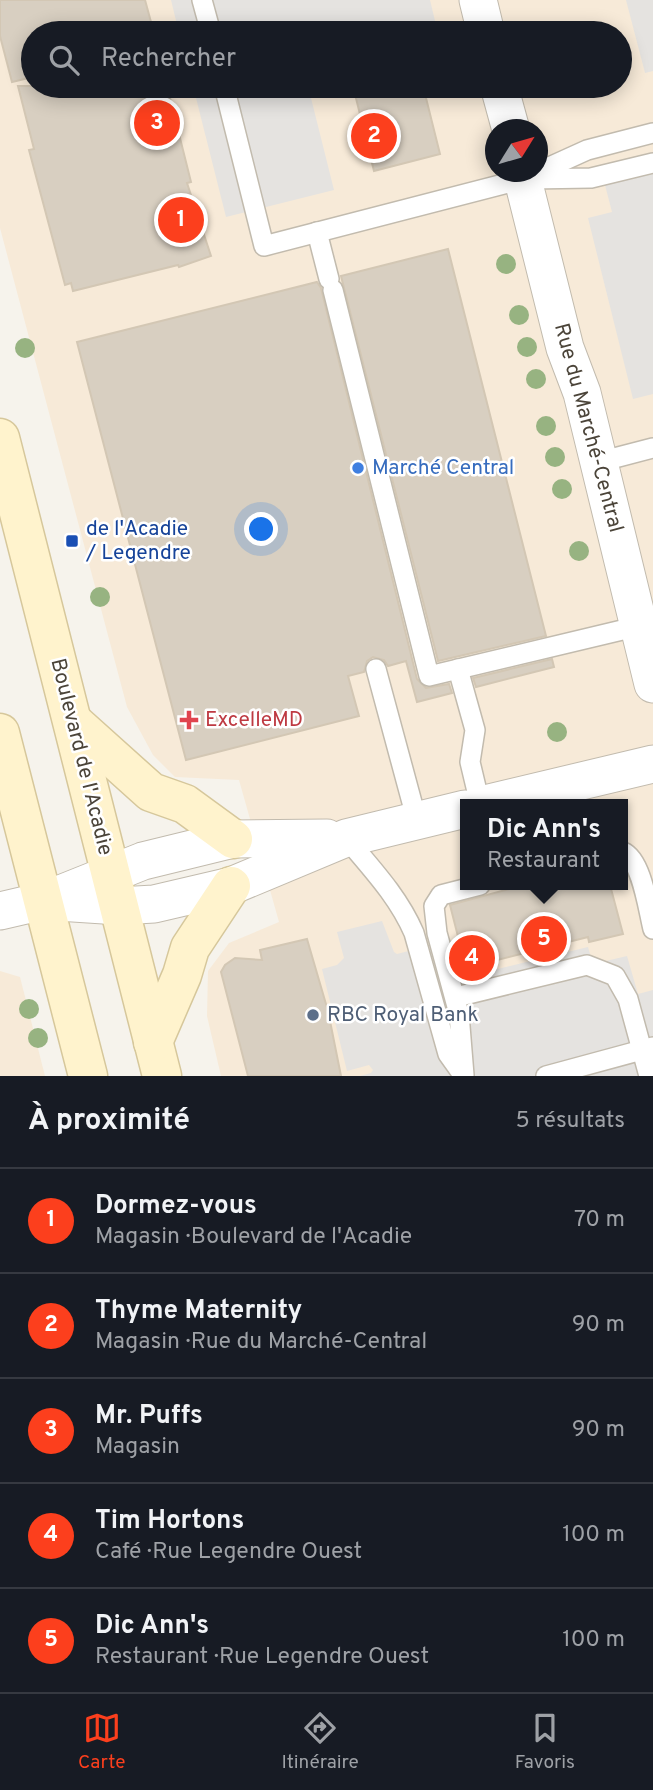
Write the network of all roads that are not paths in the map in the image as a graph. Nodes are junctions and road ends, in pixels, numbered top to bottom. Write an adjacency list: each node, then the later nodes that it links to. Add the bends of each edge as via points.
1 (202, 0): 3 (lane)
2 (478, 0): 4 (street)
3 (208, 21)
4 (483, 21)
5 (227, 98): 14 (lane, via 264,246)
6 (502, 98): 7 (street)
7 (508, 119)
8 (653, 134): 10 (lane)
9 (653, 163): 11 (lane, via 591,178)
10 (548, 165)
11 (548, 176)
12 (497, 182): 14 (lane)
13 (524, 182): 17 (street, Rue du Marché-Central)
14 (317, 232): 20 (lane, via 429,676)
15 (0, 438): 22 (main road, Boulevard de l'Acadie)
16 (653, 448): 17 (lane)
17 (599, 462): 18 (street, Rue du Marché-Central)
18 (639, 626): 20 (lane); 21 (street, Rue du Marché-Central)
19 (376, 669): 28 (lane)
20 (458, 669): 25 (lane, via 475,730 470,762)
21 (653, 684)
22 (73, 722): 30 (main road, via 151,792 185,804); 33 (main road, Boulevard de l'Acadie)
23 (0, 733): 35 (main road)
24 (653, 764): 26 (street)
25 (481, 799)
26 (503, 799)
27 (460, 810): 28 (street)
28 (417, 821): 29 (street)
29 (346, 838): 30 (street); 32 (street); 41 (lane, via 406,914 449,1054)
30 (233, 839): 33 (street, via 157,857)
31 (628, 854): 37 (lane, via 636,865)
32 (231, 886): 33 (street, via 154,904); 40 (main road, via 190,948)
33 (115, 890): 35 (street); 40 (main road, Boulevard de l'Acadie)
34 (460, 890): 38 (lane, via 441,895 434,906)
35 (43, 901): 36 (street); 42 (main road)
36 (0, 911)
37 (653, 929)
38 (456, 996): 39 (lane, via 587,965 615,976); 41 (lane)
39 (648, 1049): 43 (lane); 44 (lane)
40 (157, 1059)
41 (464, 1075)
42 (88, 1076)
43 (546, 1076)
44 (649, 1076)

